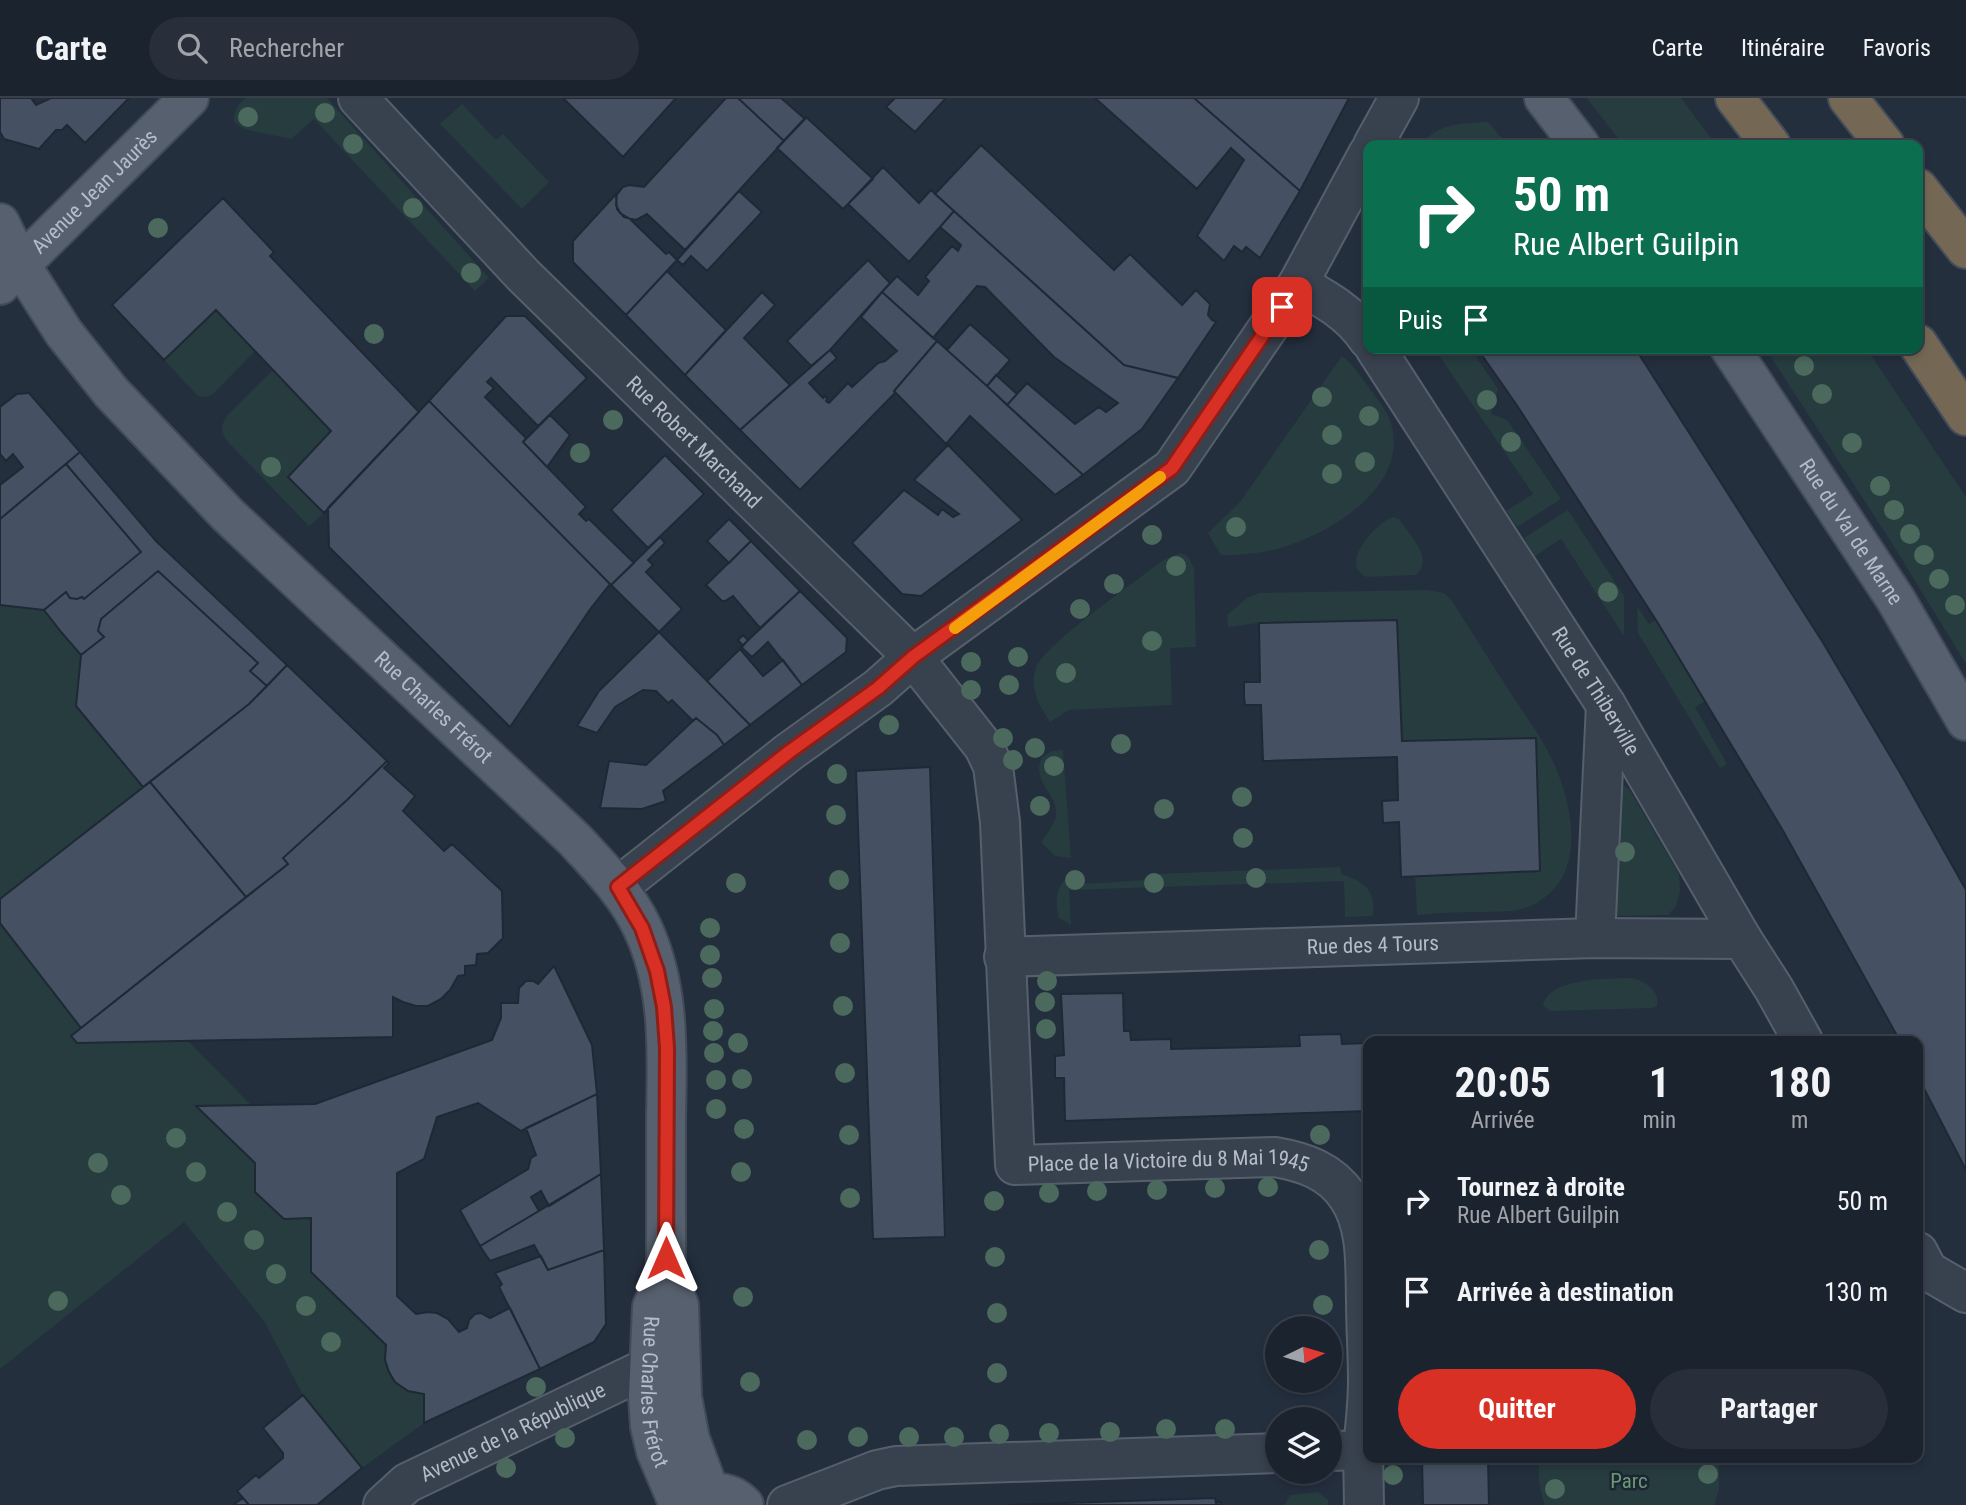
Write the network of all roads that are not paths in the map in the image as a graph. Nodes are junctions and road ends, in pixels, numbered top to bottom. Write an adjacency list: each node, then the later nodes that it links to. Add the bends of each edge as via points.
1 (189, 98): 15 (main road, Avenue Jean Jaurès)
2 (358, 98): 22 (street, Rue Robert Marchand, via 532,285)
3 (1399, 98): 7 (street)
4 (1544, 98): 8 (main road)
5 (1735, 98): 9 (highway)
6 (1848, 98): 10 (highway)
7 (1376, 140)
8 (1576, 140)
9 (1767, 140)
10 (1881, 140)
11 (1363, 163): 16 (street)
12 (1923, 194): 14 (highway)
13 (0, 223): 15 (main road, Rue Charles Frérot)
14 (1966, 249)
15 (10, 275): 25 (main road, Rue Charles Frérot, via 111,392 213,499 574,839)
16 (1298, 284): 17 (street, via 1341,309); 22 (street, via 1172,468)
17 (1363, 330)
18 (1923, 352): 21 (highway)
19 (1378, 354): 23 (street, Rue de Thiberville)
20 (1734, 354): 24 (main road, Rue du Val de Marne, via 1896,600)
21 (1966, 416)
22 (913, 657): 25 (street); 28 (street, Place de la Victoire du 8 Mai 1945, via 984,747 993,766 1000,822)
23 (1606, 705): 26 (street); 27 (street, Rue de Thiberville)
24 (1966, 721)
25 (618, 887): 32 (main road, Rue Charles Frérot, via 642,928 664,1007)
26 (1595, 938): 27 (street, Rue des 4 Tours); 28 (street, Rue des 4 Tours)
27 (1742, 939): 29 (street, Rue de Thiberville)
28 (1004, 957): 30 (street, Place de la Victoire du 8 Mai 1945, via 1014,1166 1275,1157 1296,1161 1333,1180 1348,1197 1359,1218)
29 (1800, 1036)
30 (1363, 1240)
31 (1923, 1262): 33 (street, via 1928,1271)
32 (666, 1275): 34 (main road, Rue Charles Frérot, via 652,1307); 38 (main road, Rue Charles Frérot, via 680,1305 682,1397)
33 (1966, 1293)
34 (649, 1367): 38 (main road, Rue Charles Frérot, via 656,1451); 39 (street, Avenue de la République, via 407,1483)
35 (1363, 1398): 36 (street, Place de la Victoire du 8 Mai 1945)
36 (1346, 1450): 41 (street)
37 (1265, 1453): 40 (street, via 896,1465)
38 (706, 1502)
39 (383, 1505)
40 (787, 1505)
41 (1364, 1505)

